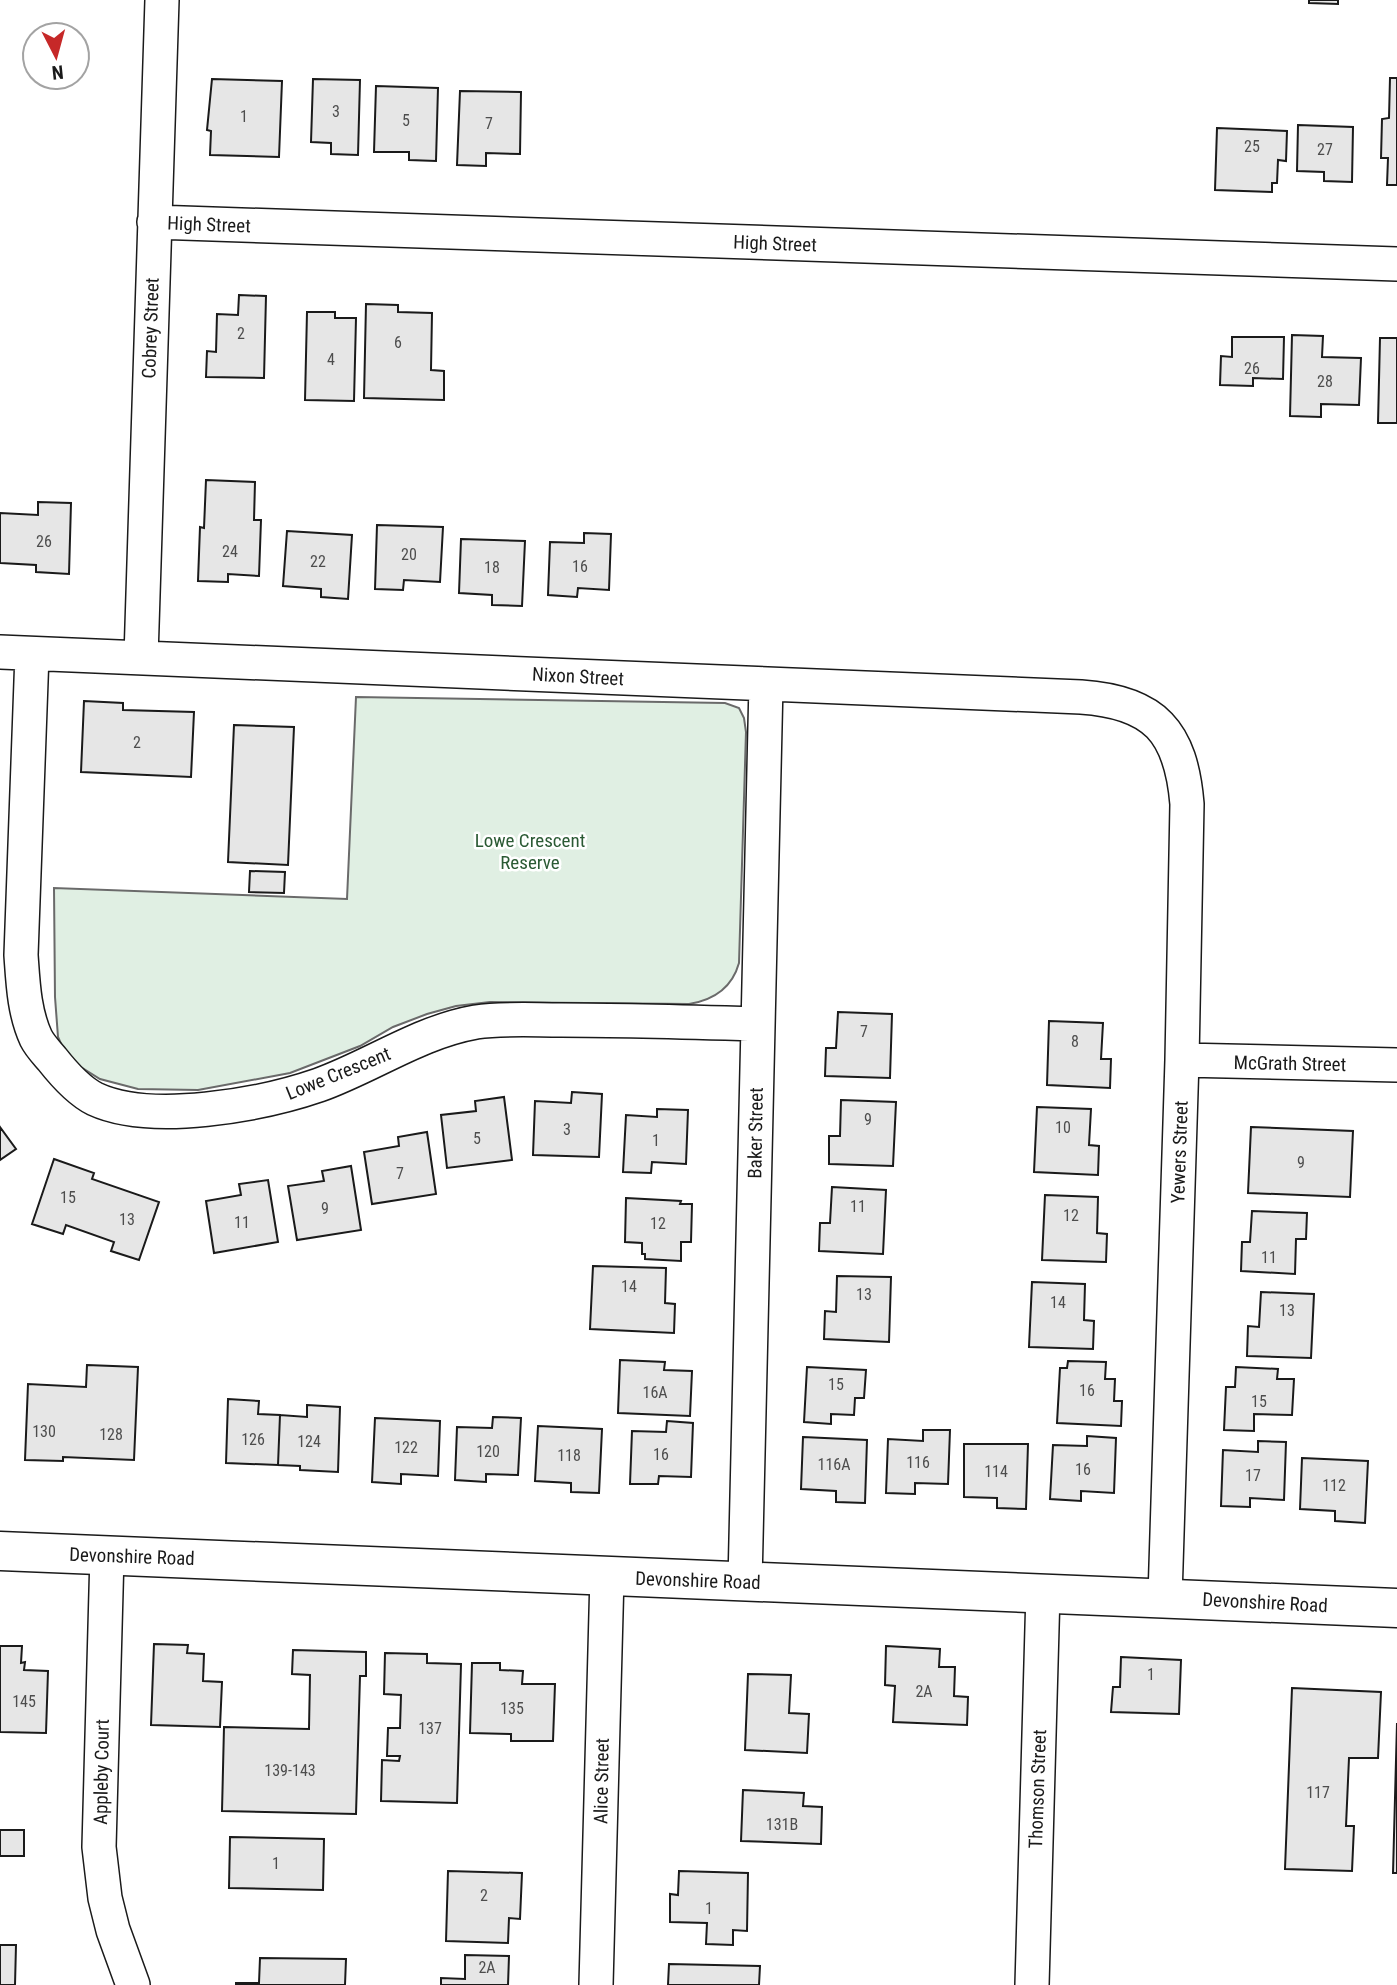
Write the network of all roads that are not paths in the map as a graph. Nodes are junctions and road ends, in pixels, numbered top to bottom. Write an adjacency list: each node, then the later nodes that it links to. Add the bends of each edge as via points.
1 (162, 0): 2 (street, Cobrey Street)
2 (153, 222): 3 (street, High Street); 5 (street, Cobrey Street)
3 (1397, 264)
4 (16, 653): 5 (street, Nixon Street); 8 (street, Lowe Crescent, via 25,1005 37,1040 64,1074 94,1098 131,1108 169,1110 274,1098 321,1084 445,1030 477,1022)
5 (141, 657): 6 (street, Nixon Street)
6 (766, 684): 7 (street, Nixon Street, via 1111,699 1136,707); 8 (street, Baker Street)
7 (1151, 718): 9 (street, Yewers Street, via 1177,750 1184,773)
8 (757, 1024): 14 (street, Baker Street)
9 (1182, 1060): 10 (street, McGrath Street); 16 (street, Yewers Street)
10 (1397, 1065)
11 (0, 1551): 12 (main road, Devonshire Road)
12 (107, 1555): 13 (main road, Devonshire Road); 18 (street, Appleby Court, via 100,1847 105,1898)
13 (607, 1576): 14 (main road, Devonshire Road); 19 (street, Alice Street)
14 (745, 1582): 15 (main road, Devonshire Road)
15 (1043, 1592): 16 (main road, Devonshire Road); 20 (street, Thomson Street)
16 (1165, 1597): 17 (main road, Devonshire Road)
17 (1397, 1608)
18 (133, 1985)
19 (596, 1985)
20 (1032, 1985)

